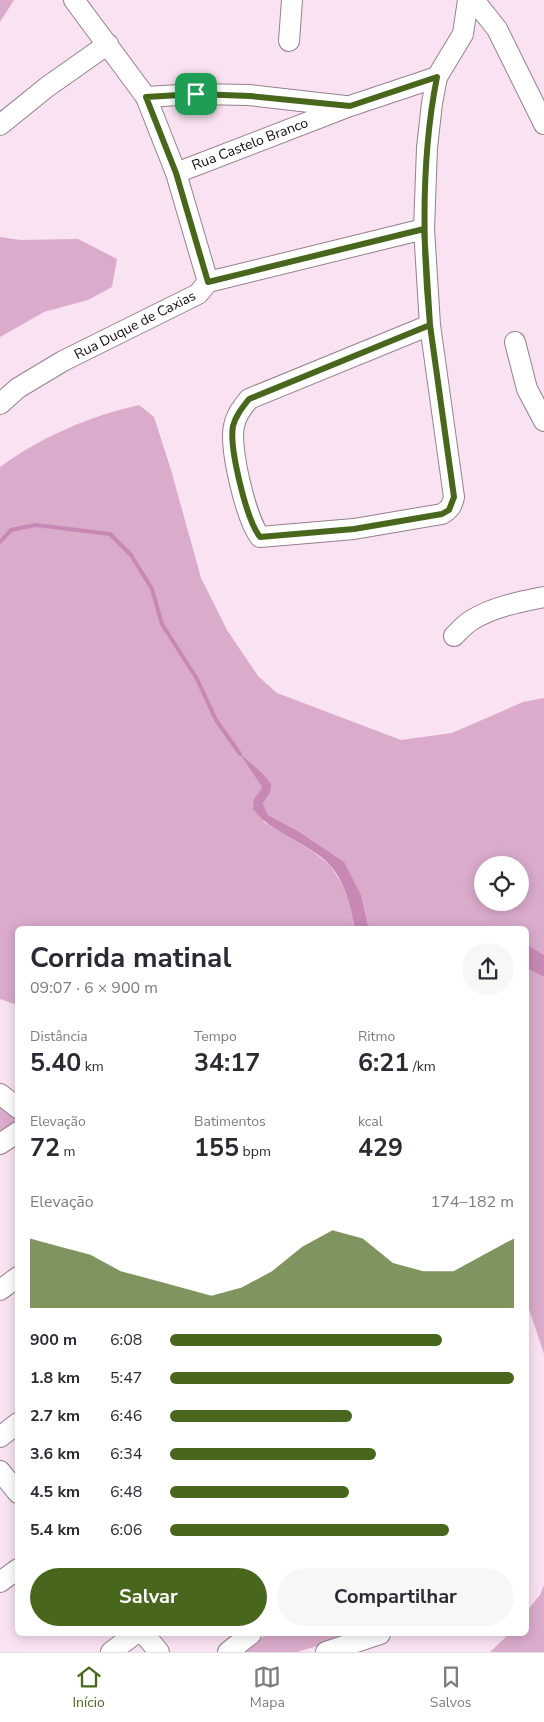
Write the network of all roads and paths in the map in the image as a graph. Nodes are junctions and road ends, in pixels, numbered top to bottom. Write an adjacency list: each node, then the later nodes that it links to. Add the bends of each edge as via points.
1 (74, 0): 8 (street)
2 (292, 0): 7 (street)
3 (468, 0): 6 (street)
4 (474, 0): 5 (street)
5 (497, 29): 6 (street); 12 (street)
6 (463, 34): 9 (street)
7 (289, 41)
8 (108, 44): 10 (street); 13 (street)
9 (437, 77): 11 (street, Rua Castelo Branco); 15 (street, via 426,148)
10 (146, 97): 11 (street, via 196,94 250,96); 14 (street)
11 (350, 106): 14 (street, Rua Castelo Branco)
12 (544, 124)
13 (0, 125)
14 (176, 173): 16 (street)
15 (424, 229): 16 (street, Rua Duque de Caxias); 17 (street)
16 (208, 282): 19 (street, Rua Duque de Caxias, via 198,294 63,361 18,388)
17 (430, 325): 17 (street, via 249,399 238,412 233,442 248,516 260,537 354,529 442,514 449,510 454,497)
18 (515, 342): 20 (street, via 527,389)
19 (0, 404)
20 (544, 421)
21 (544, 597): 22 (street, via 490,611 470,621)
22 (454, 636)
23 (0, 1094): 24 (street)
24 (15, 1106)
25 (15, 1279): 26 (street)
26 (0, 1290)
27 (15, 1425): 28 (street)
28 (0, 1436)
29 (0, 1471): 30 (street)
30 (15, 1490)
31 (15, 1571): 32 (street)
32 (0, 1582)
33 (132, 1636): 38 (street)
34 (146, 1636): 39 (street)
35 (248, 1636): 40 (street)
36 (365, 1636): 37 (street)
37 (350, 1638): 41 (street)
38 (111, 1652)
39 (159, 1652)
40 (228, 1652)
41 (326, 1652)

